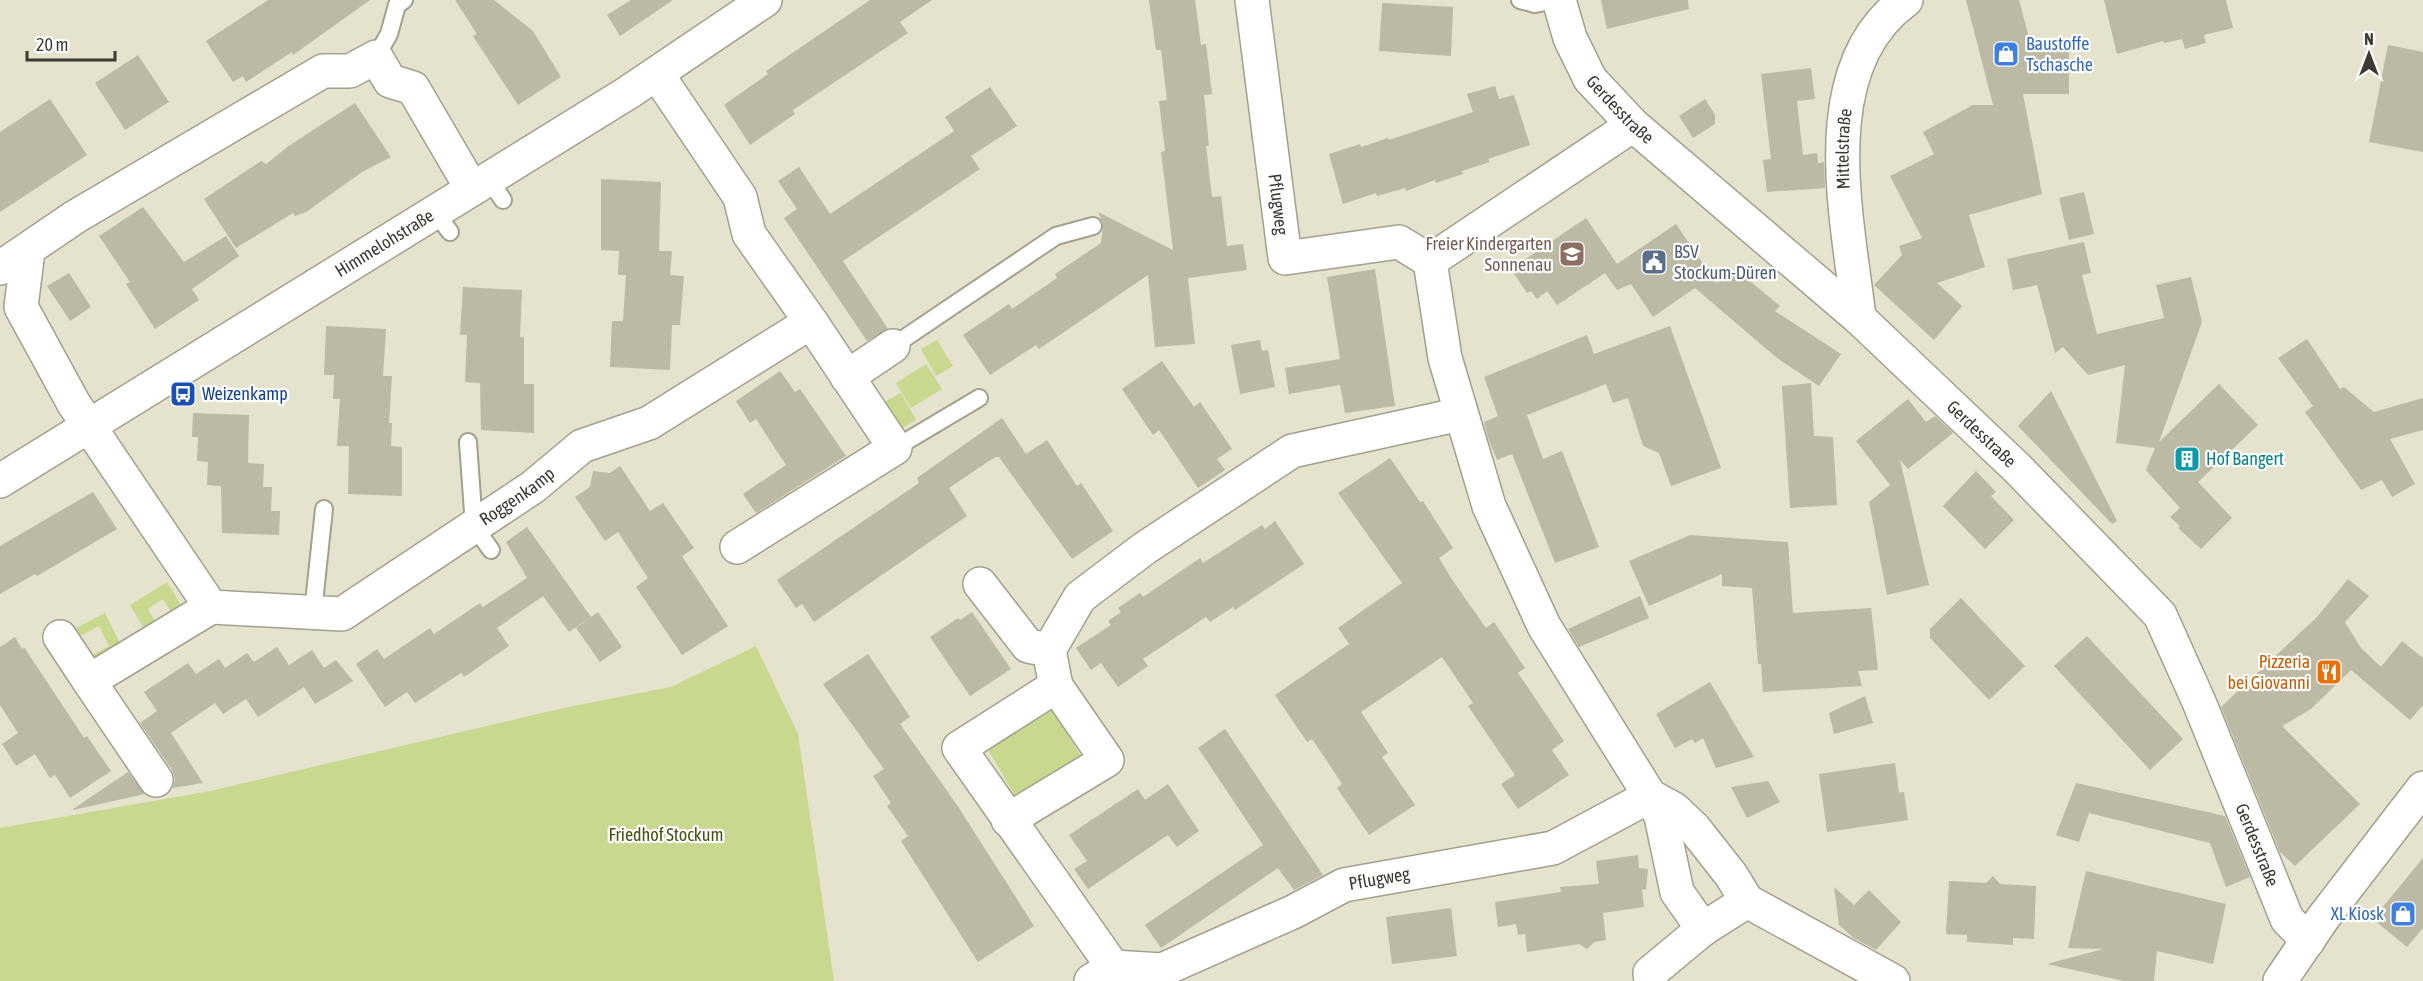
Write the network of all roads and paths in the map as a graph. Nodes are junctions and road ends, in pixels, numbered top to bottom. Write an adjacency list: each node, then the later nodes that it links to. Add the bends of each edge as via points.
1 (404, 0): 7 (lane, via 397,5 389,34)
2 (765, 0): 8 (street, Himmelohstraße)
3 (1252, 0): 13 (street, Pflugweg, via 1285,258 1399,242)
4 (1520, 0): 5 (lane, via 1535,4)
5 (1558, 0): 9 (street, Gerdesstraße, via 1570,38 1590,79)
6 (1906, 0): 15 (street, Mittelstraße, via 1871,34 1858,60 1846,109 1842,157)
7 (376, 57): 10 (street, via 390,81 413,88); 12 (street, via 350,71 323,71 75,217)
8 (657, 74): 10 (street, Himmelohstraße); 16 (street, via 740,197 748,234)
9 (1634, 125): 13 (street); 15 (street, Gerdesstraße)
10 (488, 189): 21 (street, Himmelohstraße, via 443,222)
11 (1094, 226): 17 (lane, via 1056,236)
12 (28, 251): 14 (street); 21 (street, via 21,307)
13 (1430, 261): 20 (street, via 1445,358)
14 (0, 268)
15 (1859, 318): 41 (street, Gerdesstraße, via 2017,468 2160,615 2287,919)
16 (810, 322): 18 (street); 26 (street, Roggenkamp, via 649,423 582,446 533,487)
17 (893, 346): 18 (street)
18 (847, 377): 23 (street)
19 (979, 398): 23 (lane)
20 (1461, 414): 32 (street, via 1292,451 1145,548 1080,597); 37 (street, via 1489,506 1544,626)
21 (88, 425): 24 (street, Himmelohstraße); 29 (street)
22 (468, 442): 26 (lane)
23 (895, 448): 27 (street)
24 (0, 481)
25 (324, 509): 30 (lane)
26 (482, 538): 30 (street, Roggenkamp, via 342,614)
27 (736, 547)
28 (980, 584): 32 (street, via 1028,646)
29 (211, 607): 30 (street, Roggenkamp); 33 (street)
30 (313, 612)
31 (60, 637): 33 (street)
32 (1049, 650): 34 (street)
33 (89, 681): 35 (street)
34 (1056, 686): 38 (street, Pflugweg, via 959,748); 38 (street, via 1107,760)
35 (156, 780)
36 (2423, 788): 41 (street)
37 (1650, 796): 39 (street, via 1674,809 1694,828); 40 (street, via 1661,816 1677,892); 42 (street, Pflugweg, via 1553,848 1344,885 1162,970)
38 (1008, 820): 42 (street, Pflugweg)
39 (1747, 901): 40 (street); 44 (street)
40 (1703, 930): 43 (street, via 1650,973)
41 (2308, 941): 45 (street)
42 (1102, 974)
43 (1651, 981)
44 (1893, 981)
45 (2280, 981)

